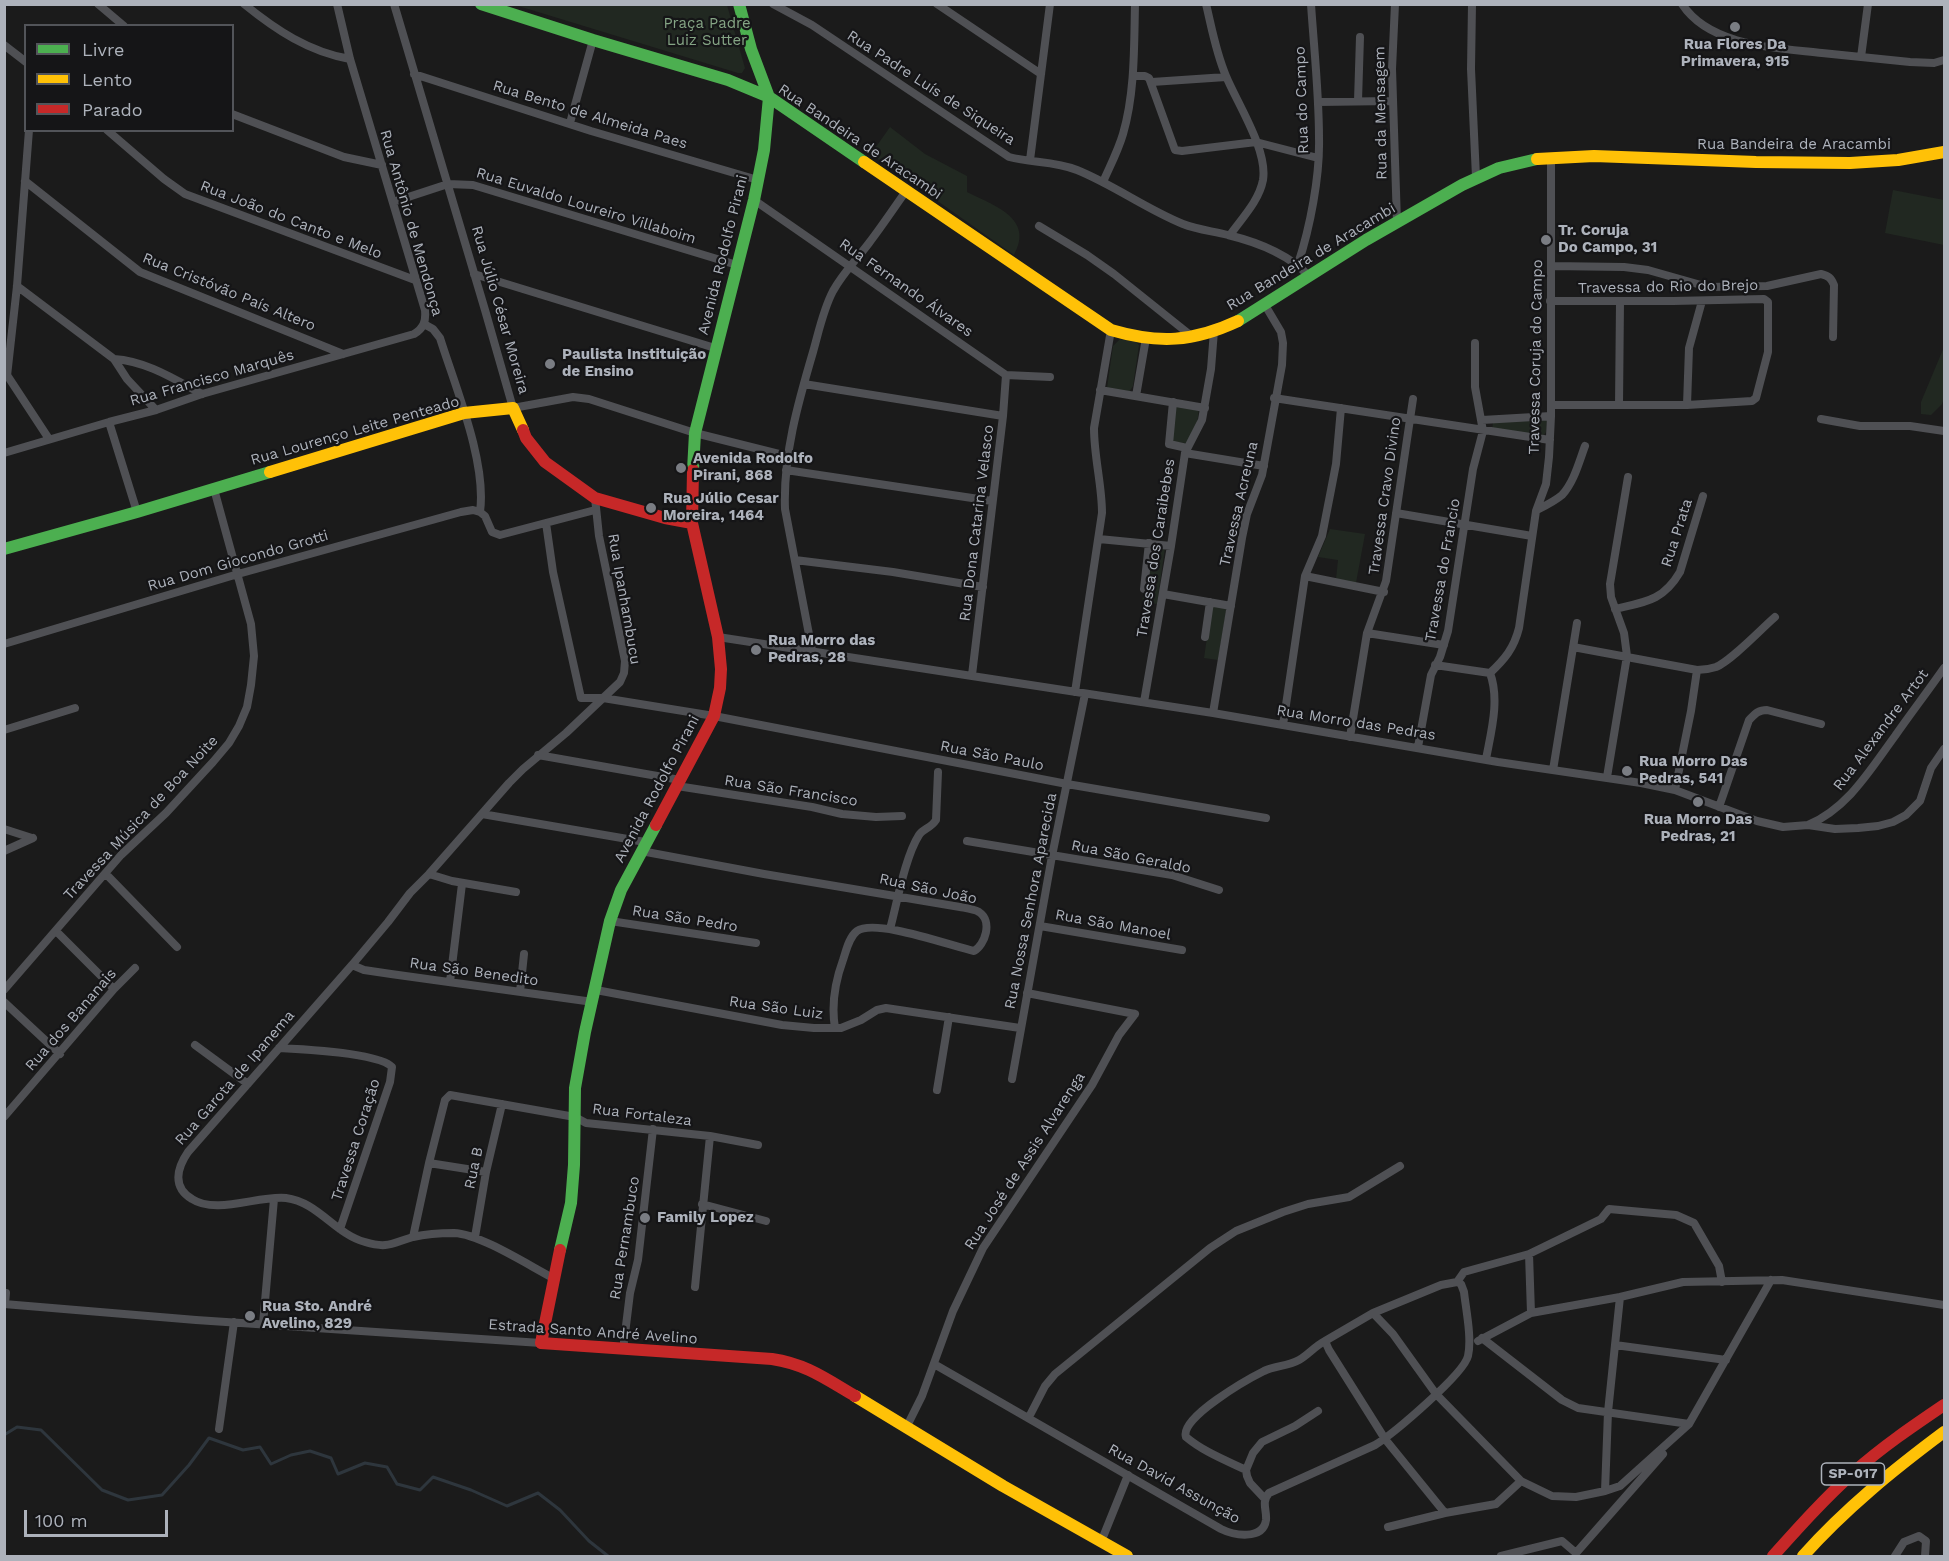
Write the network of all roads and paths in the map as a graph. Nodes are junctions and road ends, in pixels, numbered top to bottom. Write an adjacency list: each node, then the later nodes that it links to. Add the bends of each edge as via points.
1 (98, 4): 17 (street)
2 (244, 4): 22 (street, via 298,42)
3 (337, 4): 22 (street, Rua Antônio de Mendonça)
4 (394, 4): 25 (street, Rua Júlio César Moreira)
5 (481, 4): 19 (main road, Rua Bandeira de Aracambi)
6 (739, 4): 30 (main road, Avenida Rodolfo Pirani)
7 (773, 4): 42 (street, Rua Padre Luís de Siqueira, via 813,25 1002,153)
8 (937, 4): 26 (street)
9 (1050, 4): 26 (street)
10 (1135, 4): 27 (street)
11 (1206, 4): 28 (street)
12 (1311, 4): 33 (street, Rua do Campo)
13 (1395, 4): 32 (street, Rua da Mensagem)
14 (1472, 4): 44 (street)
15 (1682, 4): 21 (street, via 1698,22 1752,45)
16 (1868, 4): 21 (street)
17 (122, 24)
18 (1360, 37): 31 (street)
19 (593, 40): 30 (main road, Rua Bandeira de Aracambi, via 729,80); 35 (street)
20 (4, 45): 23 (street)
21 (1861, 57): 24 (street, via 1935,63)
22 (350, 59): 43 (street, Rua Antônio de Mendonça)
23 (24, 60)
24 (1944, 60)
25 (414, 74): 35 (street, Rua Bento de Almeida Paes); 48 (street, Rua Júlio César Moreira)
26 (1041, 74): 42 (street)
27 (1133, 76): 29 (street, via 1148,76); 47 (street, via 1123,133)
28 (1226, 77): 29 (street); 38 (street)
29 (1152, 82): 38 (street, via 1175,150)
30 (769, 97): 45 (main road, Avenida Rodolfo Pirani); 49 (main road, Rua Bandeira de Aracambi)
31 (1358, 101): 32 (street); 33 (street)
32 (1392, 101): 52 (street, Rua da Mensagem)
33 (1318, 102): 40 (street, Rua do Campo)
34 (234, 115): 43 (street, via 344,157)
35 (570, 123): 45 (street, Rua Bento de Almeida Paes)
36 (29, 132): 46 (street)
37 (109, 132): 61 (street, Rua João do Canto e Melo, via 185,194)
38 (1256, 142): 40 (street); 54 (street, via 1263,165 1259,193)
39 (1944, 152): 41 (main road, Rua Bandeira de Aracambi, via 1854,163)
40 (1318, 158): 55 (street, Rua do Campo, via 1307,239)
41 (1551, 158): 44 (main road, Rua Bandeira de Aracambi, via 1509,165); 58 (street, Travessa Coruja do Campo)
42 (1030, 160): 47 (street, Rua Padre Luís de Siqueira, via 1064,165)
43 (382, 165): 51 (street, Rua Antônio de Mendonça)
44 (1476, 177): 52 (main road, Rua Bandeira de Aracambi)
45 (758, 180): 50 (main road, Avenida Rodolfo Pirani)
46 (25, 181): 62 (street); 77 (street, Rua Cristóvão País Altero, via 140,272)
47 (1103, 182): 54 (street, Rua Padre Luís de Siqueira, via 1168,218)
48 (448, 184): 51 (street, Rua Euvaldo Loureiro Villaboim); 56 (street, Rua Euvaldo Loureiro Villaboim, via 484,188); 59 (street, Rua Júlio César Moreira)
49 (906, 191): 57 (street); 70 (main road, Rua Bandeira de Aracambi)
50 (753, 200): 56 (main road, Avenida Rodolfo Pirani); 57 (street, Rua Fernando Álvares)
51 (393, 202): 61 (street, Rua Antônio de Mendonça)
52 (1397, 222): 60 (main road, Rua Bandeira de Aracambi)
53 (1039, 226): 74 (street, via 1114,274)
54 (1230, 235): 55 (street, Rua Padre Luís de Siqueira)
55 (1298, 264): 60 (street, Rua Padre Luís de Siqueira)
56 (737, 265): 76 (main road, Avenida Rodolfo Pirani)
57 (850, 266): 80 (street, Rua Fernando Álvares); 82 (street, via 825,309)
58 (1551, 266): 63 (street, via 1648,270); 64 (street, Travessa Coruja do Campo)
59 (474, 274): 76 (street); 92 (street, Rua Júlio César Moreira)
60 (1309, 276): 67 (main road, Rua Bandeira de Aracambi)
61 (415, 280): 68 (street, Rua Antônio de Mendonça, via 425,310)
62 (17, 286): 69 (street); 78 (street)
63 (1708, 287): 65 (street); 72 (street, via 1767,286 1815,274 1828,275 1834,285)
64 (1550, 301): 66 (street, Travessa do Rio do Brejo); 89 (street, Travessa Coruja do Campo)
65 (1705, 301): 66 (street, Travessa do Rio do Brejo); 91 (street, via 1689,348); 91 (street, Travessa do Rio do Brejo, via 1767,300 1768,352 1754,400)
66 (1620, 302): 90 (street)
67 (1265, 305): 71 (main road, Rua Bandeira de Aracambi); 86 (street, Travessa Acreuna, via 1283,343)
68 (424, 324): 77 (street, Rua Francisco Marquês, via 414,334); 96 (street, Rua Antônio de Mendonça, via 440,338)
69 (9, 328): 79 (street)
70 (1111, 330): 73 (main road, Rua Bandeira de Aracambi); 83 (street)
71 (1214, 331): 74 (main road, Rua Bandeira de Aracambi); 93 (street, Travessa dos Caraibebes)
72 (1833, 337)
73 (1146, 338): 74 (main road, Rua Bandeira de Aracambi); 85 (street)
74 (1194, 338)
75 (1475, 343): 101 (street, via 1475,387)
76 (715, 348): 105 (main road, Avenida Rodolfo Pirani)
77 (343, 354): 84 (street, Rua Francisco Marquês)
78 (114, 359): 84 (street, via 138,363); 95 (street)
79 (6, 374): 106 (street)
80 (1006, 375): 81 (street); 97 (street, Rua Dona Catarina Velasco)
81 (1050, 377)
82 (804, 384): 97 (street); 111 (street)
83 (1100, 390): 85 (street); 127 (street, via 1094,441 1102,498)
84 (202, 394): 95 (street, Rua Francisco Marquês)
85 (1136, 396): 88 (street)
86 (1274, 398): 94 (street); 112 (street, Travessa Acreuna)
87 (1413, 399): 99 (street, Travessa Cravo Divino)
88 (1173, 402): 93 (street); 109 (street, via 1169,444)
89 (1551, 405): 90 (street, Travessa do Rio do Brejo); 98 (street, Travessa Coruja do Campo)
90 (1619, 405): 91 (street, Travessa do Rio do Brejo)
91 (1688, 405)
92 (513, 408): 96 (main road, Rua Lourenço Leite Penteado); 105 (street, Rua Lourenço Leite Penteado, via 573,397 589,399); 118 (main road, Rua Júlio César Moreira, via 526,438 545,462)
93 (1205, 408): 109 (street, Travessa dos Caraibebes)
94 (1341, 408): 99 (street); 133 (street, via 1336,464 1322,536)
95 (156, 410): 102 (street, Rua Francisco Marquês)
96 (464, 414): 115 (main road, Rua Lourenço Leite Penteado); 121 (street, Rua Antônio de Mendonça, via 477,460)
97 (1003, 416): 117 (street, Rua Dona Catarina Velasco)
98 (1551, 416): 101 (street); 107 (street, Travessa Coruja do Campo)
99 (1410, 419): 103 (street); 122 (street, Travessa Cravo Divino)
100 (1821, 419): 104 (street)
101 (1482, 420): 103 (street)
102 (109, 422): 106 (street, Rua Francisco Marquês); 120 (street)
103 (1483, 431): 107 (street); 125 (street, Travessa do Francio)
104 (1944, 431)
105 (695, 433): 111 (street, Rua Lourenço Leite Penteado); 124 (main road, Avenida Rodolfo Pirani)
106 (49, 439): 110 (street, Rua Francisco Marquês)
107 (1550, 440): 119 (street, Travessa Coruja do Campo, via 1546,484)
108 (1585, 446): 119 (street, via 1567,489)
109 (1186, 450): 112 (street); 129 (street, Travessa dos Caraibebes)
110 (4, 453)
111 (787, 456): 113 (street)
112 (1264, 466): 139 (street, Travessa Acreuna, via 1247,514)
113 (786, 470): 117 (street); 131 (street, via 785,509)
114 (1628, 477): 140 (street, via 1610,584)
115 (214, 489): 120 (main road, Rua Lourenço Leite Penteado); 132 (street, Travessa Música de Boa Noite)
116 (1703, 496): 140 (street, Rua Prata, via 1673,584 1651,601)
117 (992, 501): 134 (street, Rua Dona Catarina Velasco)
118 (595, 504): 123 (street); 124 (main road, Rua Júlio César Moreira); 158 (street, Rua Ipanhambucu, via 625,661 623,678)
119 (1536, 511): 126 (street, Travessa Coruja do Campo)
120 (137, 512): 130 (main road, Rua Lourenço Leite Penteado)
121 (480, 512): 123 (street, via 495,535); 132 (street, Rua Dom Giocondo Grotti, via 461,512)
122 (1396, 513): 125 (street); 136 (street, Travessa Cravo Divino)
123 (546, 523): 158 (street, Rua São Paulo, via 581,698)
124 (692, 523): 144 (main road, Avenida Rodolfo Pirani)
125 (1464, 525): 126 (street); 147 (street, Travessa do Francio)
126 (1532, 536): 154 (street, Travessa Coruja do Campo, via 1516,641 1511,652)
127 (1099, 539): 128 (street); 156 (street)
128 (1149, 543): 129 (street); 135 (street)
129 (1171, 546): 137 (street, Travessa dos Caraibebes)
130 (4, 549)
131 (795, 560): 134 (street); 149 (street)
132 (238, 574): 146 (street, Rua Dom Giocondo Grotti); 187 (street, Travessa Música de Boa Noite, via 251,624 254,656 249,696 239,726 213,762)
133 (1305, 576): 136 (street); 164 (street)
134 (982, 587): 155 (street, Rua Dona Catarina Velasco)
135 (1144, 589)
136 (1384, 592): 143 (street, Travessa Cravo Divino)
137 (1163, 594): 138 (street); 159 (street, Travessa dos Caraibebes)
138 (1210, 602): 139 (street); 145 (street)
139 (1231, 606): 161 (street, Travessa Acreuna)
140 (1615, 609): 150 (street)
141 (1775, 617): 153 (street, via 1717,666)
142 (1577, 623): 148 (street)
143 (1367, 633): 147 (street); 166 (street, Travessa Cravo Divino)
144 (718, 637): 149 (street, Rua Morro das Pedras); 162 (main road, Avenida Rodolfo Pirani, via 721,669)
145 (1205, 637)
146 (4, 644)
147 (1444, 645): 151 (street, Travessa do Francio)
148 (1573, 647): 150 (street); 171 (street)
149 (812, 650): 155 (street, Rua Morro das Pedras)
150 (1627, 656): 153 (street); 173 (street)
151 (1435, 665): 154 (street); 167 (street, Travessa do Francio)
152 (1944, 668): 181 (street, Rua Alexandre Artot, via 1861,783 1842,804)
153 (1697, 670): 176 (street)
154 (1490, 673): 170 (street, via 1494,686 1493,717)
155 (972, 675): 156 (street, Rua Morro das Pedras)
156 (1076, 692): 157 (street, Rua Morro das Pedras)
157 (1085, 694): 159 (street, Rua Morro das Pedras); 175 (street, Rua Nossa Senhora Aparecida)
158 (603, 698): 162 (street, Rua São Paulo); 169 (street, Rua Garota de Ipanema)
159 (1144, 702): 161 (street, Rua Morro das Pedras)
160 (75, 708): 165 (street)
161 (1213, 713): 164 (street, Rua Morro das Pedras)
162 (714, 716): 174 (main road, Avenida Rodolfo Pirani); 175 (street, Rua São Paulo)
163 (1821, 724): 177 (street, via 1767,710 1755,713 1749,720)
164 (1283, 725): 166 (street, Rua Morro das Pedras)
165 (4, 730)
166 (1350, 737): 167 (street, Rua Morro das Pedras)
167 (1418, 747): 170 (street, Rua Morro das Pedras)
168 (1944, 749): 181 (street, Rua Morro das Pedras, via 1931,768 1920,801 1906,815 1878,826 1834,829)
169 (538, 755): 174 (street, Rua São Francisco); 178 (street, Rua Garota de Ipanema)
170 (1486, 759): 171 (street, Rua Morro das Pedras)
171 (1553, 770): 173 (street, Rua Morro das Pedras)
172 (938, 772): 192 (street, via 936,820 920,833 911,851)
173 (1607, 777): 176 (street, Rua Morro das Pedras)
174 (679, 783): 179 (street, Rua São Francisco, via 842,814); 184 (main road, Avenida Rodolfo Pirani)
175 (1066, 784): 180 (street, Rua São Paulo); 186 (street, Rua Nossa Senhora Aparecida)
176 (1675, 790): 177 (street, Rua Morro das Pedras)
177 (1719, 807): 181 (street, Rua Morro das Pedras, via 1769,825)
178 (482, 814): 184 (street, Rua São João); 188 (street, Rua Garota de Ipanema)
179 (902, 816)
180 (1266, 818)
181 (1808, 825)
182 (4, 829): 185 (street, via 33,838)
183 (967, 841): 186 (street, Rua São Geraldo)
184 (643, 846): 192 (street, Rua São João, via 764,874); 193 (main road, Avenida Rodolfo Pirani)
185 (4, 851)
186 (1052, 856): 190 (street, Rua São Geraldo, via 1172,875); 194 (street, Rua Nossa Senhora Aparecida)
187 (106, 874): 196 (street, Travessa Música de Boa Noite); 198 (street)
188 (429, 874): 189 (street); 201 (street, Rua Garota de Ipanema)
189 (462, 884): 191 (street); 203 (street)
190 (1219, 890)
191 (516, 892)
192 (898, 896): 195 (street); 195 (street, Rua São João, via 980,912 986,920 986,930 983,942 974,951)
193 (610, 921): 197 (street, Rua São Pedro); 208 (main road, Avenida Rodolfo Pirani)
194 (1040, 926): 199 (street, Rua São Manoel); 207 (street, Rua Nossa Senhora Aparecida)
195 (890, 929): 211 (street, Rua São João, via 863,928 855,932 837,977 833,1000)
196 (56, 931): 204 (street); 205 (street, Travessa Música de Boa Noite)
197 (756, 943)
198 (177, 947)
199 (1182, 950)
200 (524, 954): 206 (street)
201 (352, 965): 203 (street, Rua São Benedito); 214 (street, Rua Garota de Ipanema)
202 (135, 968): 204 (street, Rua dos Bananais)
203 (450, 982): 206 (street, Rua São Benedito)
204 (114, 989): 215 (street, Rua dos Bananais)
205 (4, 990)
206 (520, 992): 208 (street, Rua São Benedito)
207 (1027, 993): 212 (street, Rua Nossa Senhora Aparecida); 255 (street, Rua José de Assis Alvarenga, via 1135,1014 1086,1095 983,1248 952,1311)
208 (594, 996): 211 (street, Rua São Luiz, via 782,1025); 220 (main road, Avenida Rodolfo Pirani, via 575,1089)
209 (4, 1002): 215 (street)
210 (949, 1017): 211 (street, Rua São Luiz, via 882,1009 853,1024); 212 (street, Rua São Luiz); 218 (street)
211 (835, 1028)
212 (1020, 1028): 216 (street, Rua Nossa Senhora Aparecida)
213 (195, 1045): 217 (street)
214 (279, 1047): 217 (street, Rua Garota de Ipanema); 231 (street, Travessa Coração, via 351,1054 392,1067)
215 (60, 1054): 221 (street, Rua dos Bananais)
216 (1012, 1079)
217 (248, 1084): 228 (street, Rua Garota de Ipanema, via 188,1152 180,1164 178,1180 182,1190 201,1203)
218 (938, 1090)
219 (502, 1104): 220 (street, Rua Fortaleza); 225 (street, Rua Fortaleza, via 453,1095 445,1100); 227 (street, Rua B)
220 (575, 1117): 222 (street, Rua Fortaleza, via 586,1123); 235 (main road, Avenida Rodolfo Pirani, via 571,1203)
221 (4, 1118)
222 (653, 1129): 223 (street, Rua Fortaleza); 253 (street, Rua Pernambuco)
223 (710, 1136): 224 (street, Rua Fortaleza); 229 (street)
224 (758, 1145)
225 (429, 1163): 227 (street); 232 (street)
226 (1400, 1166): 260 (street, via 1349,1197 1283,1212 1210,1248 1055,1374)
227 (486, 1172): 233 (street, Rua B)
228 (274, 1199): 231 (street, Rua Garota de Ipanema, via 298,1201); 247 (street)
229 (702, 1204): 230 (street); 239 (street)
230 (766, 1221)
231 (340, 1229): 232 (street, Rua Garota de Ipanema, via 354,1239 379,1246)
232 (413, 1237): 233 (street, Rua Garota de Ipanema, via 447,1233)
233 (475, 1237): 235 (street, Rua Garota de Ipanema)
234 (1529, 1254): 237 (street, via 1464,1272); 238 (street, via 1601,1219 1609,1209 1676,1215 1694,1223 1719,1266); 245 (street)
235 (553, 1278): 250 (main road, Avenida Rodolfo Pirani)
236 (1771, 1280): 238 (street); 243 (street); 254 (street)
237 (1458, 1282): 244 (street, via 1441,1285); 252 (street, via 1464,1292)
238 (1722, 1282): 241 (street, via 1683,1282)
239 (695, 1287)
240 (6, 1293): 242 (street)
241 (1620, 1297): 245 (street); 251 (street)
242 (5, 1304): 246 (street, Estrada Santo André Avelino)
243 (1944, 1305)
244 (1373, 1313): 249 (street); 256 (street)
245 (1531, 1313): 248 (street)
246 (234, 1323): 247 (street, Estrada Santo André Avelino); 263 (street)
247 (263, 1324): 250 (street, Estrada Santo André Avelino)
248 (1482, 1338): 252 (street); 259 (street, via 1562,1401 1578,1408)
249 (1325, 1341): 265 (street); 266 (street, via 1297,1362 1265,1370 1236,1388 1193,1418 1186,1428 1186,1437 1193,1442)
250 (541, 1343): 253 (main road, Estrada Santo André Avelino)
251 (1615, 1345): 254 (street); 259 (street)
252 (1469, 1346): 256 (street, via 1462,1368)
253 (623, 1350): 262 (main road, Estrada Santo André Avelino, via 792,1362)
254 (1726, 1360): 261 (street)
255 (934, 1364): 260 (street, Rua David Assunção); 262 (street, Rua José de Assis Alvarenga)
256 (1436, 1394): 265 (street); 268 (street)
257 (1944, 1405): 277 (main road, SP-017, via 1842,1482)
258 (1318, 1411): 266 (street, via 1262,1442)
259 (1608, 1412): 261 (street); 269 (street)
260 (1029, 1417): 267 (street, Rua David Assunção)
261 (1689, 1425): 269 (street, via 1620,1486); 274 (street, via 1576,1553 1562,1541)
262 (906, 1428): 273 (main road, Estrada Santo André Avelino)
263 (219, 1429)
264 (1944, 1432): 278 (main road, SP-017, via 1844,1512)
265 (1385, 1439): 270 (street, via 1269,1493); 271 (street)
266 (1246, 1470): 270 (street, via 1250,1483)
267 (1128, 1475): 270 (street, Rua David Assunção, via 1238,1535 1255,1533 1264,1526); 273 (street)
268 (1521, 1480): 269 (street, via 1552,1496 1576,1497); 271 (street, via 1496,1504)
269 (1605, 1491)
270 (1265, 1499)
271 (1446, 1513): 272 (street)
272 (1388, 1527)
273 (1101, 1542): 275 (main road, Estrada Santo André Avelino)
274 (1526, 1553): 276 (street)
275 (1127, 1557)
276 (1502, 1557)
277 (1773, 1557)
278 (1803, 1557)
279 (1895, 1557): 280 (street, via 1904,1542 1919,1536 1926,1541)
280 (1925, 1557)

